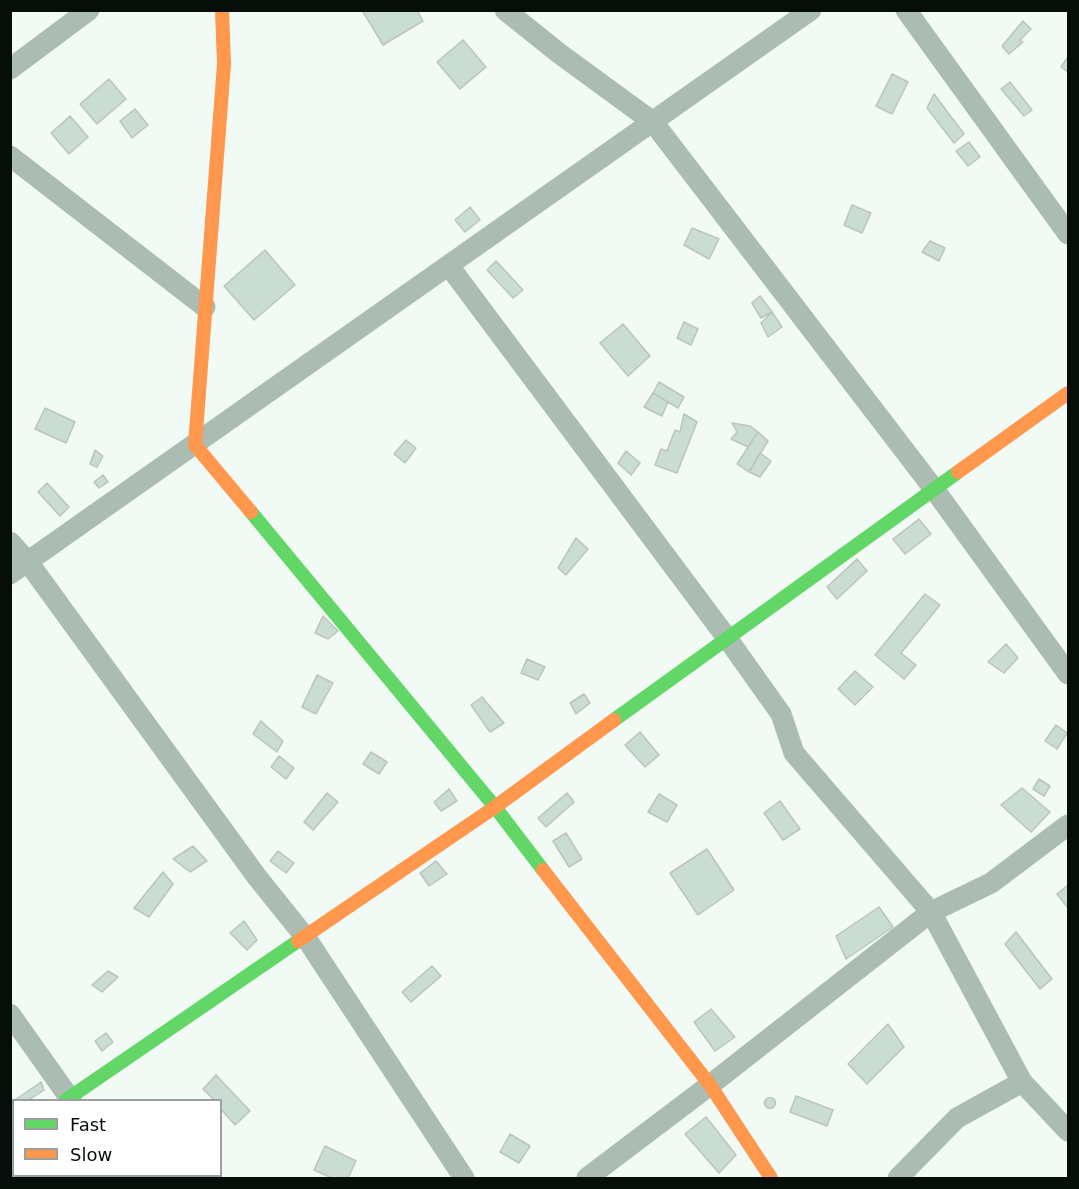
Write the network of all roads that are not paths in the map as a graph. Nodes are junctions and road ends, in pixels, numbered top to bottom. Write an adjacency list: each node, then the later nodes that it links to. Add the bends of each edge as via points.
1 (89, 10): 6 (street)
2 (222, 10): 11 (street, via 224,64)
3 (505, 10): 7 (street)
4 (811, 10): 7 (street)
5 (906, 10): 9 (street)
6 (10, 69)
7 (653, 122): 10 (street); 14 (street)
8 (10, 156): 11 (street)
9 (1068, 234)
10 (449, 266): 13 (street); 17 (street)
11 (205, 307): 13 (street)
12 (1068, 393): 14 (street)
13 (195, 445): 16 (street); 19 (street)
14 (934, 489): 17 (street); 18 (street)
15 (10, 542): 16 (street)
16 (19, 568): 22 (street)
17 (727, 638): 19 (street); 21 (street, via 781,714 794,753)
18 (1068, 674)
19 (495, 807): 22 (street); 25 (street)
20 (1068, 825): 21 (street, via 991,883)
21 (931, 912): 24 (street); 25 (street)
22 (306, 938): 27 (street); 29 (street)
23 (10, 1014): 26 (street)
24 (1022, 1082): 28 (street); 32 (street, via 957,1118)
25 (710, 1085): 30 (street); 31 (street)
26 (68, 1099)
27 (70, 1099)
28 (1068, 1131)
29 (464, 1179)
30 (587, 1179)
31 (771, 1179)
32 (898, 1179)

